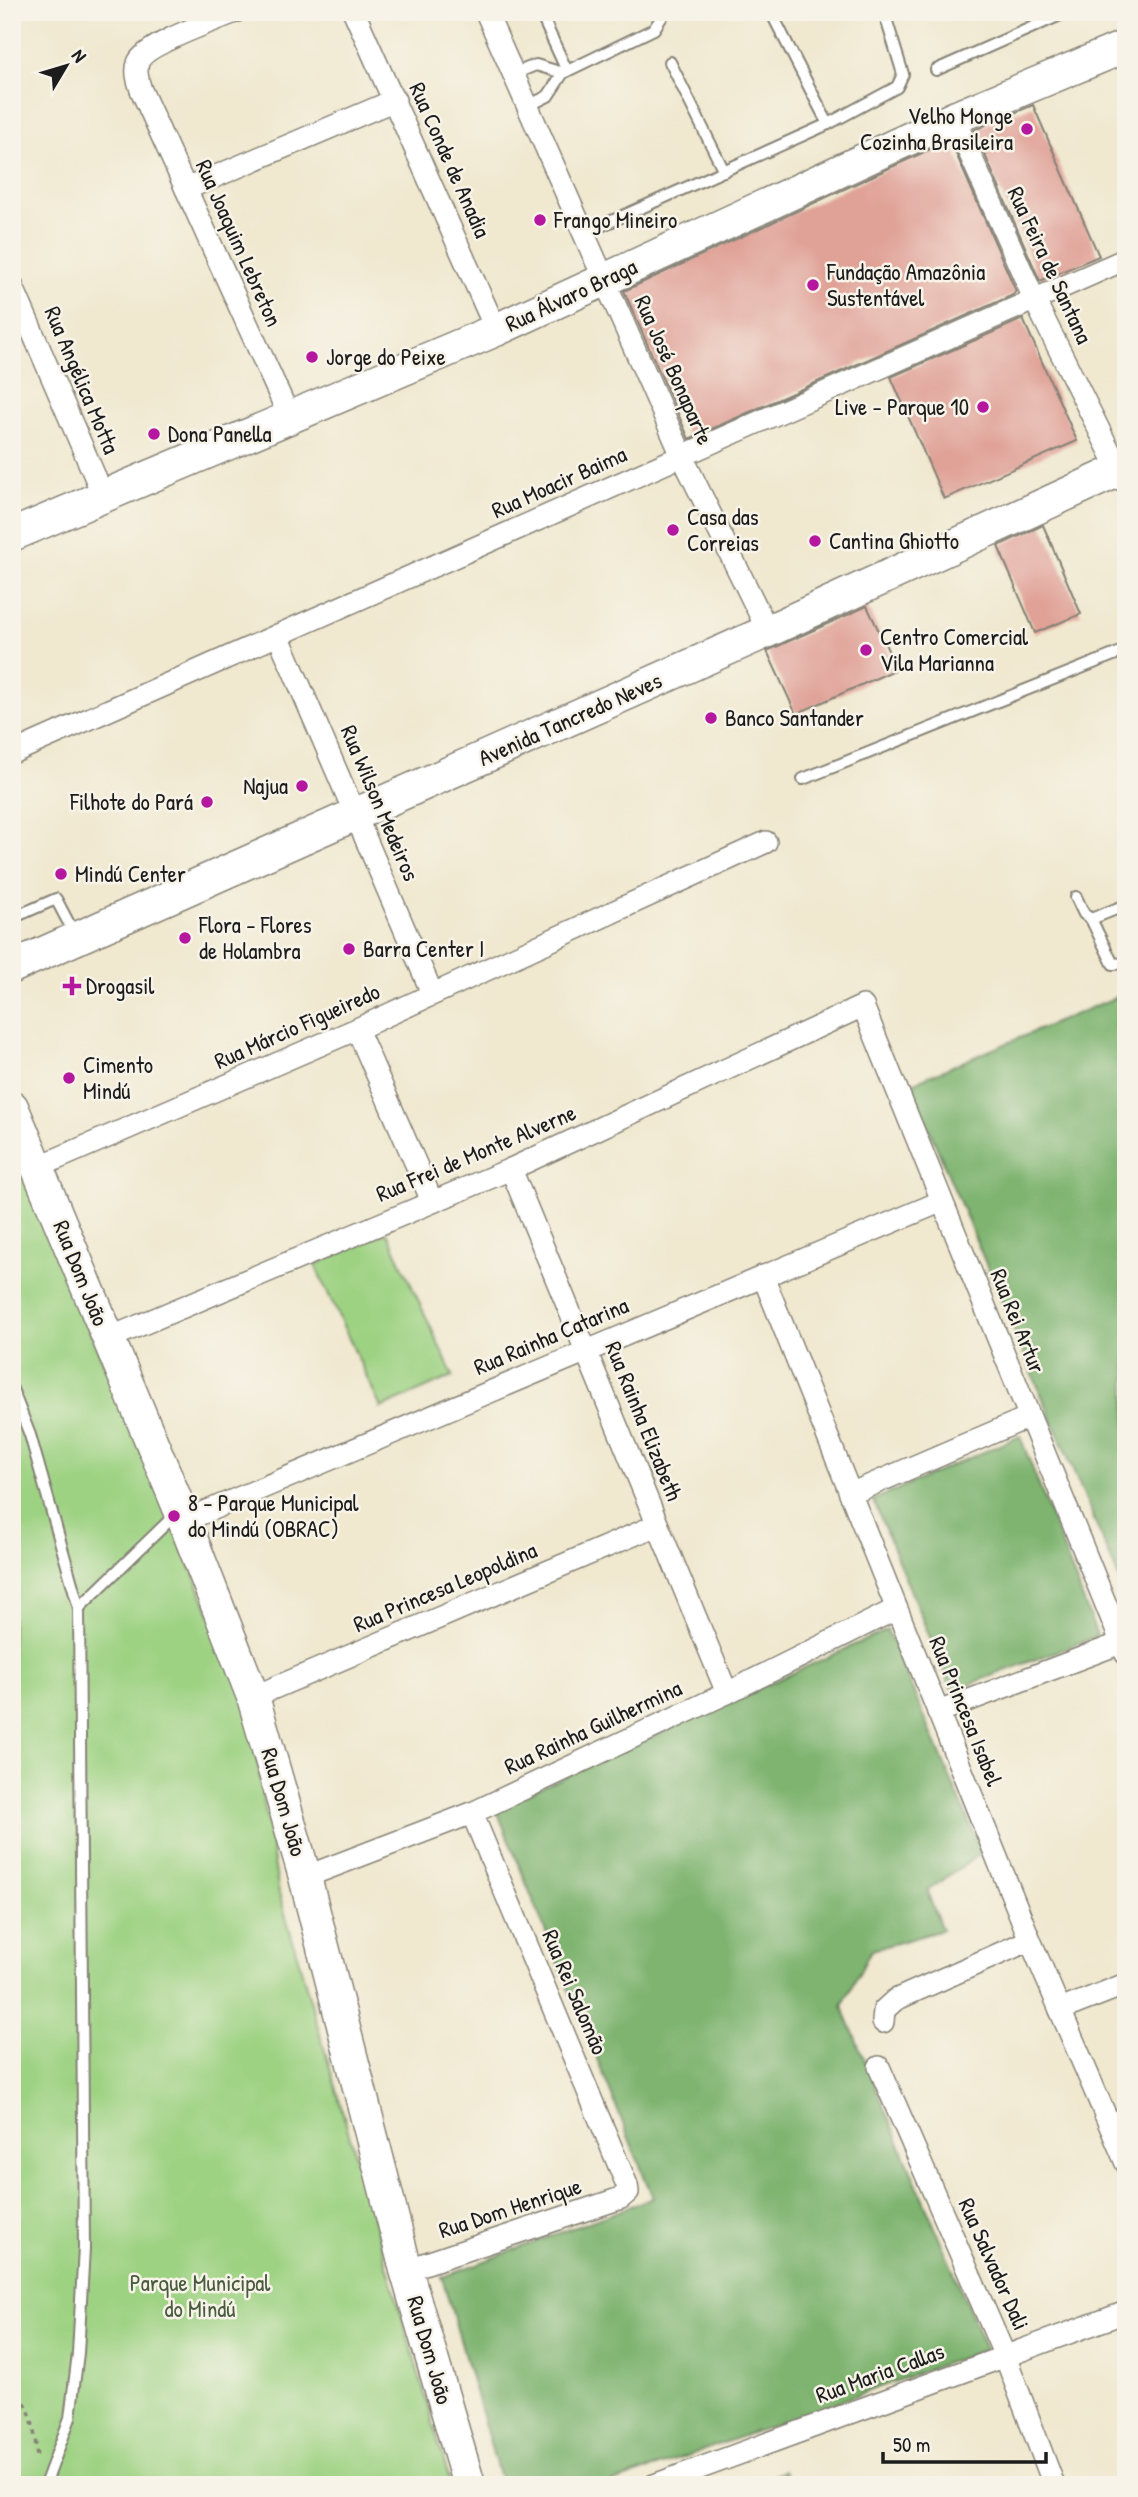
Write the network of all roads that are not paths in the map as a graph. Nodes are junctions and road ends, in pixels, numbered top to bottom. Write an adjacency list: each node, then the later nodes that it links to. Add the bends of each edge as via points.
1 (235, 12): 19 (street, Rua Joaquim Lebreton, via 169,39 142,54 137,64 141,90)
2 (354, 12): 14 (street, Rua Conde de Anadia)
3 (486, 12): 13 (street, Rua José Bonaparte)
4 (540, 12): 12 (lane)
5 (665, 12): 12 (lane, via 654,29)
6 (884, 12): 17 (lane, via 903,74 897,87)
7 (1067, 12): 11 (lane)
8 (774, 18): 17 (lane)
9 (1126, 46): 16 (main road, Rua Álvaro Braga)
10 (670, 62): 18 (lane)
11 (936, 70)
12 (565, 72): 13 (lane, via 536,65); 15 (lane, via 548,96)
13 (513, 74): 15 (street, Rua José Bonaparte)
14 (395, 100): 19 (street); 25 (street, Rua Conde de Anadia)
15 (528, 106): 20 (street, Rua José Bonaparte)
16 (954, 118): 22 (main road, Rua Álvaro Braga); 24 (street, Rua Feira de Santana)
17 (828, 124): 18 (lane)
18 (724, 171): 20 (lane)
19 (186, 189): 26 (street, Rua Joaquim Lebreton)
20 (585, 233): 22 (street, Rua José Bonaparte)
21 (1126, 259): 24 (street, Rua Moacir Baima)
22 (606, 279): 25 (main road, Rua Álvaro Braga); 27 (street, Rua José Bonaparte)
23 (12, 285): 29 (street, Rua Angélica Motta)
24 (1035, 300): 27 (street, Rua Moacir Baima); 28 (street, Rua Feira de Santana)
25 (496, 330): 26 (main road, Rua Álvaro Braga)
26 (290, 418): 29 (main road, Rua Álvaro Braga)
27 (682, 456): 31 (street, Rua José Bonaparte); 32 (street, Rua Moacir Baima)
28 (1124, 474): 31 (main road, Avenida Tancredo Neves)
29 (103, 495): 30 (main road, Rua Álvaro Braga)
30 (12, 535)
31 (768, 631): 36 (main road, Avenida Tancredo Neves)
32 (278, 635): 34 (street, Rua Moacir Baima); 36 (street, Rua Wilson Medeiros)
33 (1126, 650): 35 (lane)
34 (12, 753)
35 (803, 779)
36 (356, 814): 42 (main road, Avenida Tancredo Neves); 45 (street, Rua Wilson Medeiros)
37 (766, 842): 45 (street, Rua Márcio Figueiredo)
38 (1076, 897): 41 (lane)
39 (1126, 905): 41 (lane)
40 (12, 918): 42 (lane, via 56,899)
41 (1091, 919): 43 (lane, via 1113,964)
42 (77, 939): 44 (main road, Avenida Tancredo Neves)
43 (1126, 963)
44 (12, 967)
45 (432, 993): 47 (street, Rua Márcio Figueiredo)
46 (863, 1006): 50 (street, Rua Frei de Monte Alverne); 52 (street, Rua Rei Artur)
47 (357, 1029): 49 (street, Rua Márcio Figueiredo); 51 (street)
48 (12, 1107): 49 (main road, Rua Dom João)
49 (26, 1143): 54 (main road, Rua Dom João)
50 (511, 1168): 51 (street, Rua Frei de Monte Alverne); 55 (street, Rua Rainha Elizabeth)
51 (432, 1201): 54 (street, Rua Frei de Monte Alverne)
52 (940, 1202): 53 (street, Rua Rainha Catarina); 58 (street, Rua Rei Artur)
53 (763, 1276): 55 (street, Rua Rainha Catarina); 59 (street, Rua Princesa Isabel)
54 (107, 1339): 60 (main road, Rua Dom João)
55 (587, 1349): 60 (street, Rua Rainha Catarina); 61 (street, Rua Rainha Elizabeth)
56 (12, 1389): 57 (lane)
57 (16, 1412): 62 (lane, via 30,1435)
58 (1029, 1417): 59 (street); 64 (street, Rua Rei Artur)
59 (850, 1494): 63 (street, Rua Princesa Isabel)
60 (182, 1516): 62 (lane); 66 (main road, Rua Dom João)
61 (657, 1525): 65 (street, Rua Rainha Elizabeth); 66 (street, Rua Princesa Leopoldina)
62 (79, 1608): 80 (lane, via 84,2248 70,2418)
63 (896, 1609): 65 (street, Rua Rainha Guilhermina); 67 (street, Rua Princesa Isabel)
64 (1123, 1648): 67 (street)
65 (727, 1693): 68 (street, Rua Rainha Guilhermina)
66 (253, 1697): 69 (main road, Rua Dom João)
67 (938, 1712): 70 (street, Rua Princesa Isabel)
68 (472, 1813): 69 (street, Rua Rainha Guilhermina); 76 (street, Rua Rei Salomão)
69 (305, 1877): 77 (main road, Rua Dom João)
70 (1030, 1940): 72 (street, Rua Princesa Isabel); 73 (street, via 895,2000 884,2010)
71 (1126, 1984): 72 (street)
72 (1059, 2010): 75 (street, Rua Princesa Isabel)
73 (883, 2022)
74 (879, 2067): 79 (street, Rua Salvador Dali)
75 (1126, 2163)
76 (628, 2192): 77 (street, Rua Dom Henrique)
77 (406, 2270): 81 (main road, Rua Dom João)
78 (1126, 2312): 79 (street, Rua Maria Callas)
79 (1005, 2356): 82 (street, Rua Maria Callas); 83 (street, Rua Salvador Dali)
80 (46, 2485)
81 (469, 2485)
82 (654, 2485)
83 (1054, 2485)

